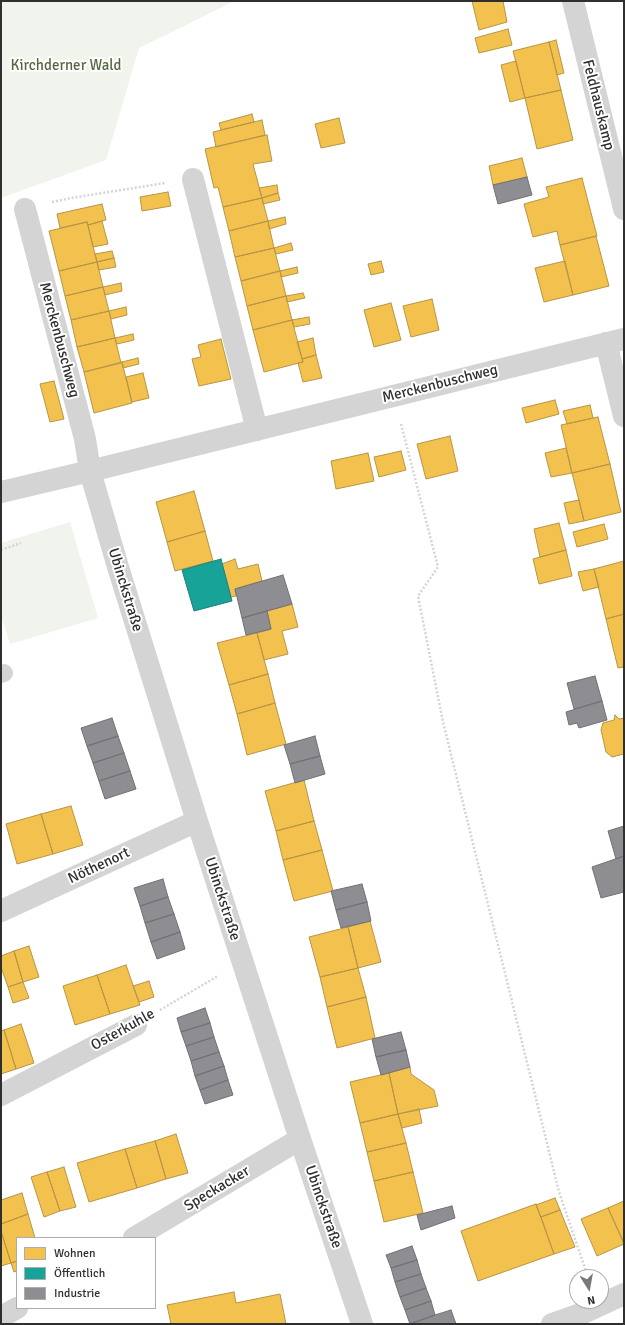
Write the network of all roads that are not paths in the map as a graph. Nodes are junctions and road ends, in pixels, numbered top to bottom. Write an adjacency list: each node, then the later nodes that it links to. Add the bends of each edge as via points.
1 (573, 1): 4 (street, Feldhauskamp)
2 (194, 179): 7 (street)
3 (25, 209): 8 (street, Merckenbuschweg, via 85,439)
4 (624, 209)
5 (615, 341): 6 (street); 7 (street, Merckenbuschweg)
6 (624, 416)
7 (257, 430): 8 (street, Merckenbuschweg)
8 (90, 471): 9 (street, Merckenbuschweg); 10 (street, Ubinckstraße)
9 (1, 492)
10 (197, 821): 11 (street, Nöthenort); 14 (street, Ubinckstraße)
11 (1, 911)
12 (136, 1025): 13 (street, Osterkuhle)
13 (1, 1095)
14 (300, 1139): 15 (street, Speckacker); 19 (street, Ubinckstraße)
15 (136, 1237)
16 (624, 1294): 20 (street)
17 (16, 1309): 18 (street)
18 (1, 1317)
19 (362, 1324)
20 (552, 1324)

